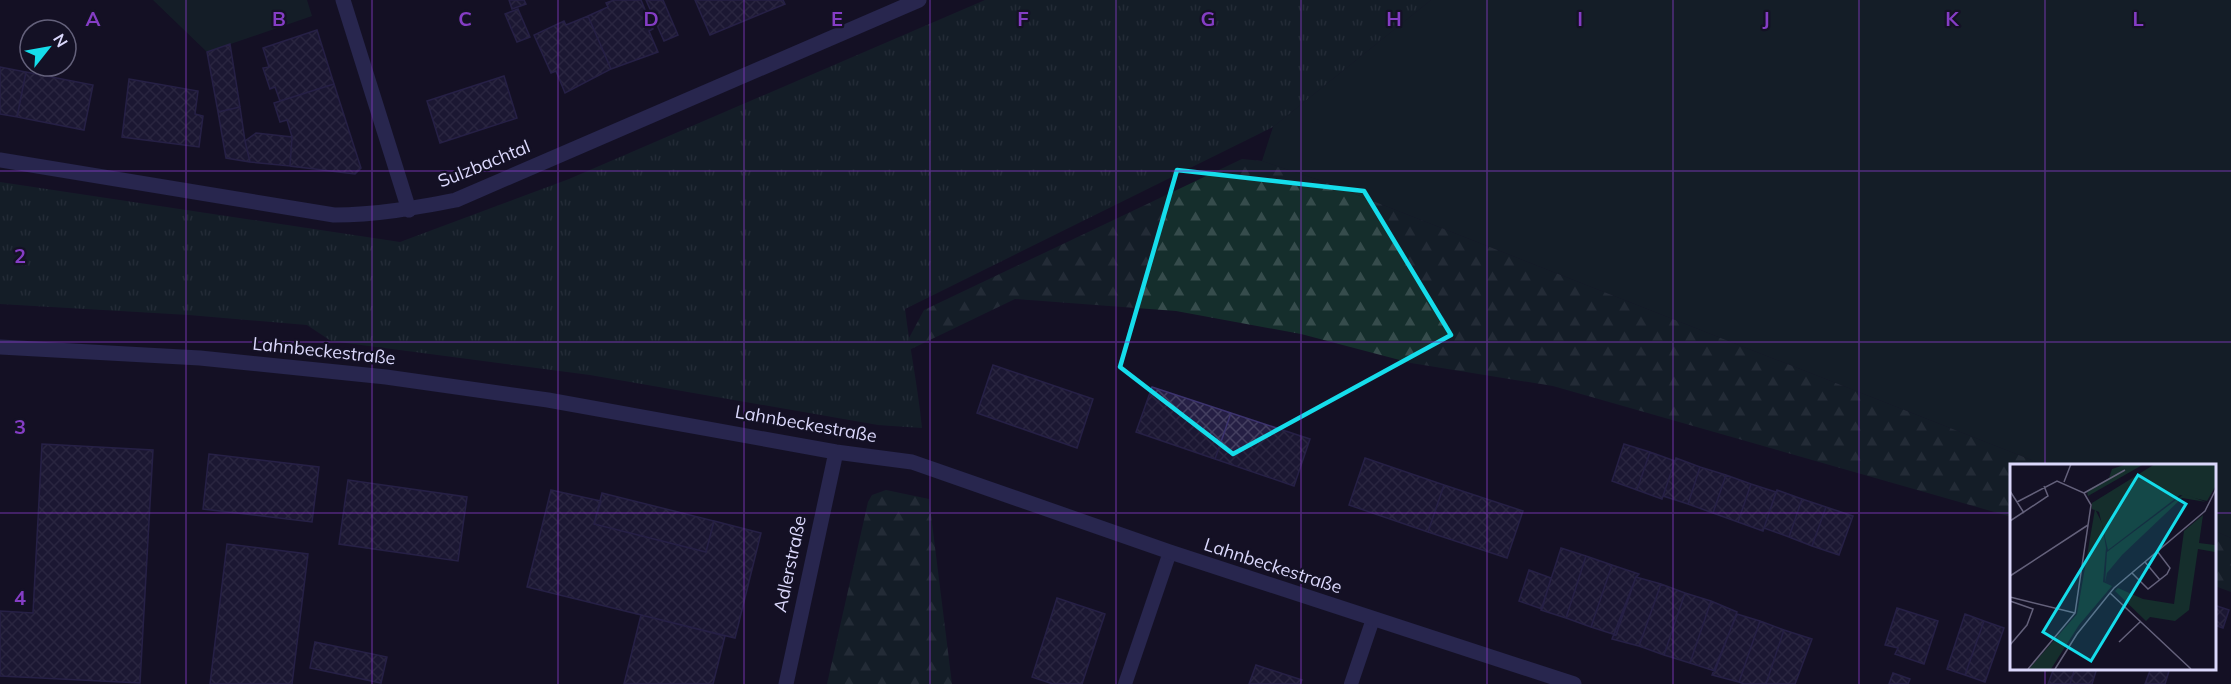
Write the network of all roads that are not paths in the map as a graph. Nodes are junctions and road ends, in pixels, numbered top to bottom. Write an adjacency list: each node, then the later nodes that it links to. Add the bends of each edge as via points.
1 (343, 0): 4 (street)
2 (919, 0): 4 (street, Sulzbachtal, via 456,200)
3 (0, 160): 4 (street, Sulzbachtal, via 334,215)
4 (409, 210)
5 (0, 347): 6 (street, Lahnbeckestraße, via 200,358 386,376 560,402)
6 (836, 452): 7 (street, Lahnbeckestraße, via 912,462); 10 (street, Adlerstraße)
7 (1170, 552): 8 (street, Lahnbeckestraße); 11 (lane)
8 (1373, 620): 9 (street, Lahnbeckestraße); 12 (lane)
9 (1558, 681): 13 (street, Lahnbeckestraße)
10 (786, 684)
11 (1125, 684)
12 (1351, 684)
13 (1574, 684)

